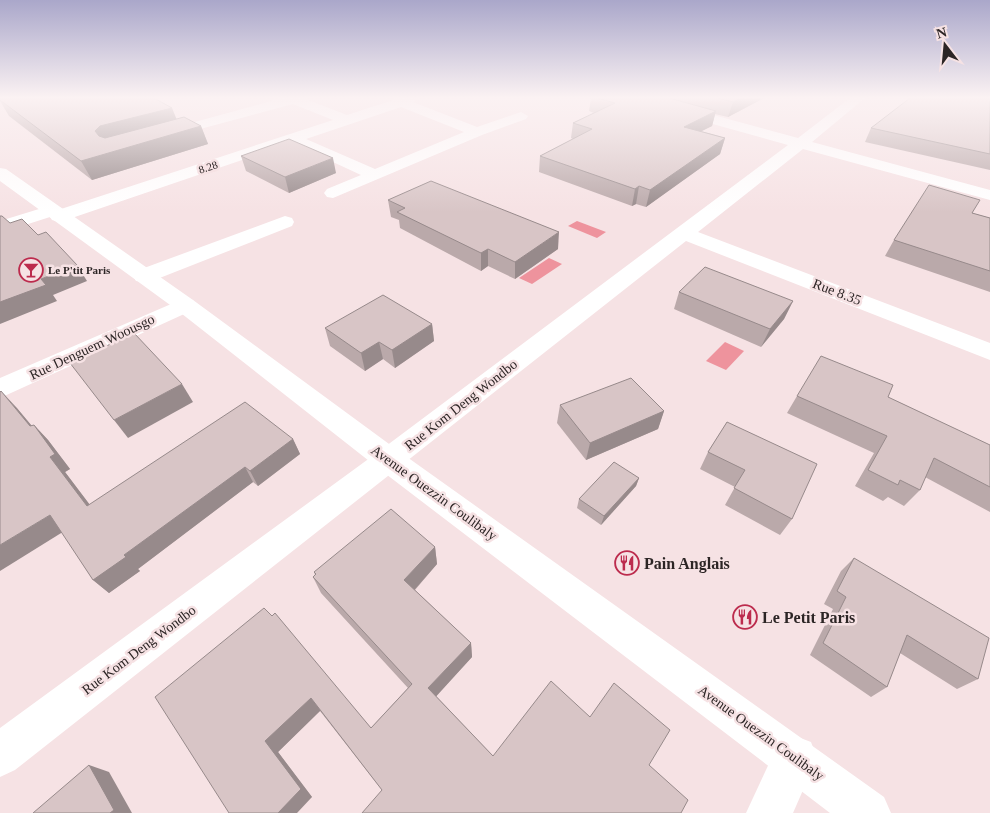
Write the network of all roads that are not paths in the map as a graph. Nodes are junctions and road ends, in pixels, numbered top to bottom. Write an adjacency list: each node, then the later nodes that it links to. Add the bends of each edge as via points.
1 (162, 136): 6 (street)
2 (302, 136): 7 (street, 8.28)
3 (468, 136): 10 (street)
4 (773, 136): 8 (street)
5 (812, 136): 8 (street, Rue Kom Deng Wondbo)
6 (151, 139)
7 (294, 139): 10 (street); 13 (street, 8.28)
8 (802, 144): 12 (street); 16 (street, Rue Kom Deng Wondbo)
9 (0, 173): 13 (street, Avenue Ouezzin Coulibaly)
10 (374, 175): 11 (street)
11 (333, 193)
12 (990, 195)
13 (55, 213): 15 (street, 8.28); 17 (street, Avenue Ouezzin Coulibaly)
14 (285, 222): 17 (street)
15 (0, 227)
16 (683, 233): 19 (street, Rue 8.35); 21 (street, Rue Kom Deng Wondbo)
17 (144, 276): 18 (street, Avenue Ouezzin Coulibaly)
18 (184, 305): 20 (street, Rue Denguem Woousgo); 21 (street, Avenue Ouezzin Coulibaly)
19 (990, 352)
20 (0, 389)
21 (389, 460): 22 (street, Rue Kom Deng Wondbo); 23 (street, Avenue Ouezzin Coulibaly)
22 (0, 755)
23 (795, 758): 24 (street); 25 (street, Avenue Ouezzin Coulibaly)
24 (768, 813)
25 (868, 813)

